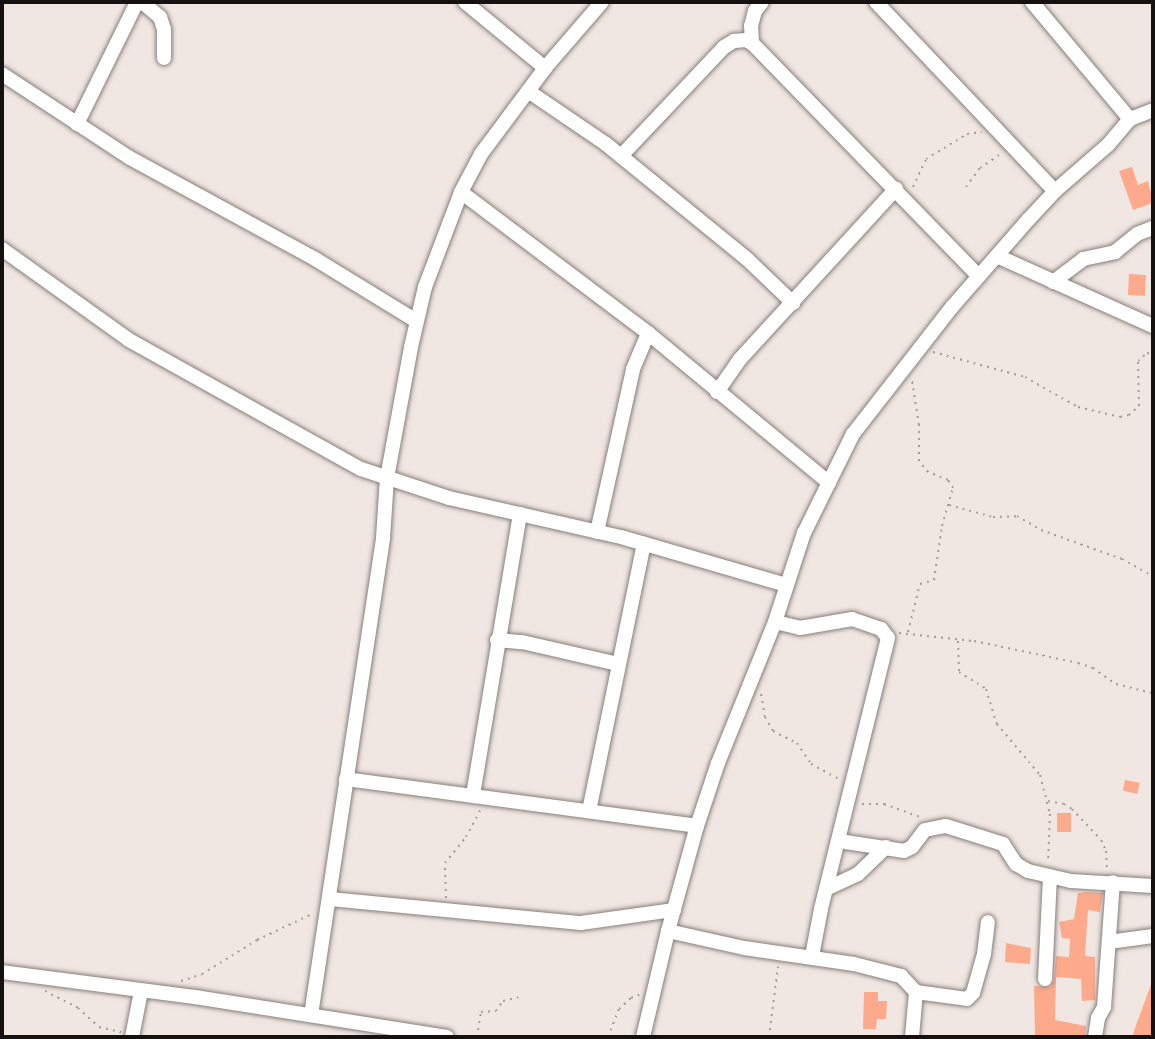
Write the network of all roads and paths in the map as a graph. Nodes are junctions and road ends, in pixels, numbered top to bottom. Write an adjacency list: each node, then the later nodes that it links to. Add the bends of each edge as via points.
1 (139, 2): 8 (street, via 160,17); 14 (street)
2 (466, 2): 9 (street)
3 (602, 2): 9 (street)
4 (876, 2): 15 (street)
5 (1038, 4): 13 (street)
6 (753, 5): 7 (street)
7 (752, 43): 17 (street, via 734,41 724,47); 21 (street)
8 (164, 58)
9 (545, 68): 11 (street)
10 (2, 74): 14 (street)
11 (528, 91): 17 (street); 20 (street, via 481,154)
12 (1153, 110): 13 (street)
13 (1130, 119): 19 (street, via 1108,145)
14 (76, 124): 28 (street)
15 (993, 128): 16 (street); 21 (path, via 967,134 926,159 913,186)
16 (1013, 148): 18 (path, via 980,168); 19 (street)
17 (621, 156): 27 (street, via 747,259)
18 (966, 187)
19 (1055, 191): 24 (street)
20 (461, 192): 28 (street); 30 (street)
21 (900, 193): 25 (street); 27 (street)
22 (1153, 228): 26 (street, via 1115,252 1083,258)
23 (2, 249): 35 (street, via 129,340 299,437)
24 (997, 256): 25 (street); 26 (street)
25 (979, 276): 31 (street)
26 (1054, 282): 29 (street)
27 (793, 303): 34 (street, via 740,359)
28 (416, 321): 35 (street)
29 (1153, 326)
30 (648, 333): 34 (street); 39 (street, via 633,369)
31 (919, 348): 32 (path, via 1025,377 1077,407 1120,417 1139,406 1138,361); 36 (street, via 853,434)
32 (1153, 354)
33 (914, 375): 37 (path, via 919,461 953,488)
34 (717, 393): 36 (street)
35 (387, 478): 38 (street); 51 (street, via 383,538)
36 (829, 483): 42 (street, via 804,533)
37 (948, 505): 41 (path, via 993,517 1017,516); 44 (path, via 934,580 920,584)
38 (520, 514): 39 (street); 46 (street)
39 (597, 531): 40 (street)
40 (644, 544): 42 (street); 48 (street)
41 (1153, 576)
42 (786, 585): 43 (street)
43 (775, 622): 45 (street, via 800,628 852,619); 49 (street)
44 (908, 632): 45 (path); 47 (path)
45 (887, 635): 52 (street)
46 (497, 640): 48 (street); 53 (street)
47 (958, 640): 50 (path, via 1078,663 1116,684); 54 (path, via 959,672 986,689 994,718 1038,771)
48 (618, 664): 55 (street)
49 (754, 673): 52 (path, via 765,717 774,731 797,743 816,768); 57 (street)
50 (1153, 693)
51 (346, 779): 53 (street); 64 (street)
52 (852, 790): 56 (path, via 859,804 884,804); 58 (street)
53 (479, 796): 55 (street); 66 (path, via 466,837 445,863)
54 (1047, 801): 60 (path); 61 (path, via 1072,809 1104,844)
55 (589, 811): 57 (street)
56 (922, 817)
57 (696, 826): 65 (street)
58 (839, 841): 59 (street); 63 (street)
59 (886, 847): 60 (street, via 908,850 925,830 946,826 999,842 1018,867); 63 (street, via 858,874)
60 (1049, 876): 61 (street); 75 (street)
61 (1110, 882): 62 (street); 70 (street)
62 (1153, 886)
63 (826, 889): 72 (street)
64 (330, 901): 66 (street); 78 (path, via 202,974 185,978); 81 (street)
65 (674, 910): 66 (street, via 581,923); 68 (street)
66 (447, 911)
67 (988, 922): 77 (street, via 984,954 967,999)
68 (668, 931): 71 (street); 80 (street)
69 (1153, 936): 70 (street)
70 (1109, 942): 90 (street, via 1104,1007)
71 (779, 952): 72 (street); 88 (path)
72 (812, 956): 77 (street, via 901,976)
73 (2, 972): 74 (street)
74 (41, 977): 76 (street); 82 (path, via 50,996 78,1008 99,1027)
75 (1045, 979)
76 (141, 991): 78 (street); 82 (street)
77 (916, 992): 89 (street)
78 (168, 994): 81 (street)
79 (519, 997): 85 (path, via 503,1001 498,1010 481,1012)
80 (651, 997): 86 (path, via 638,994 622,1006); 87 (street)
81 (311, 1015): 83 (street)
82 (129, 1035)
83 (423, 1036): 84 (street)
84 (447, 1037)
85 (477, 1037)
86 (608, 1037)
87 (643, 1037)
88 (769, 1037)
89 (912, 1037)
90 (1095, 1037)

